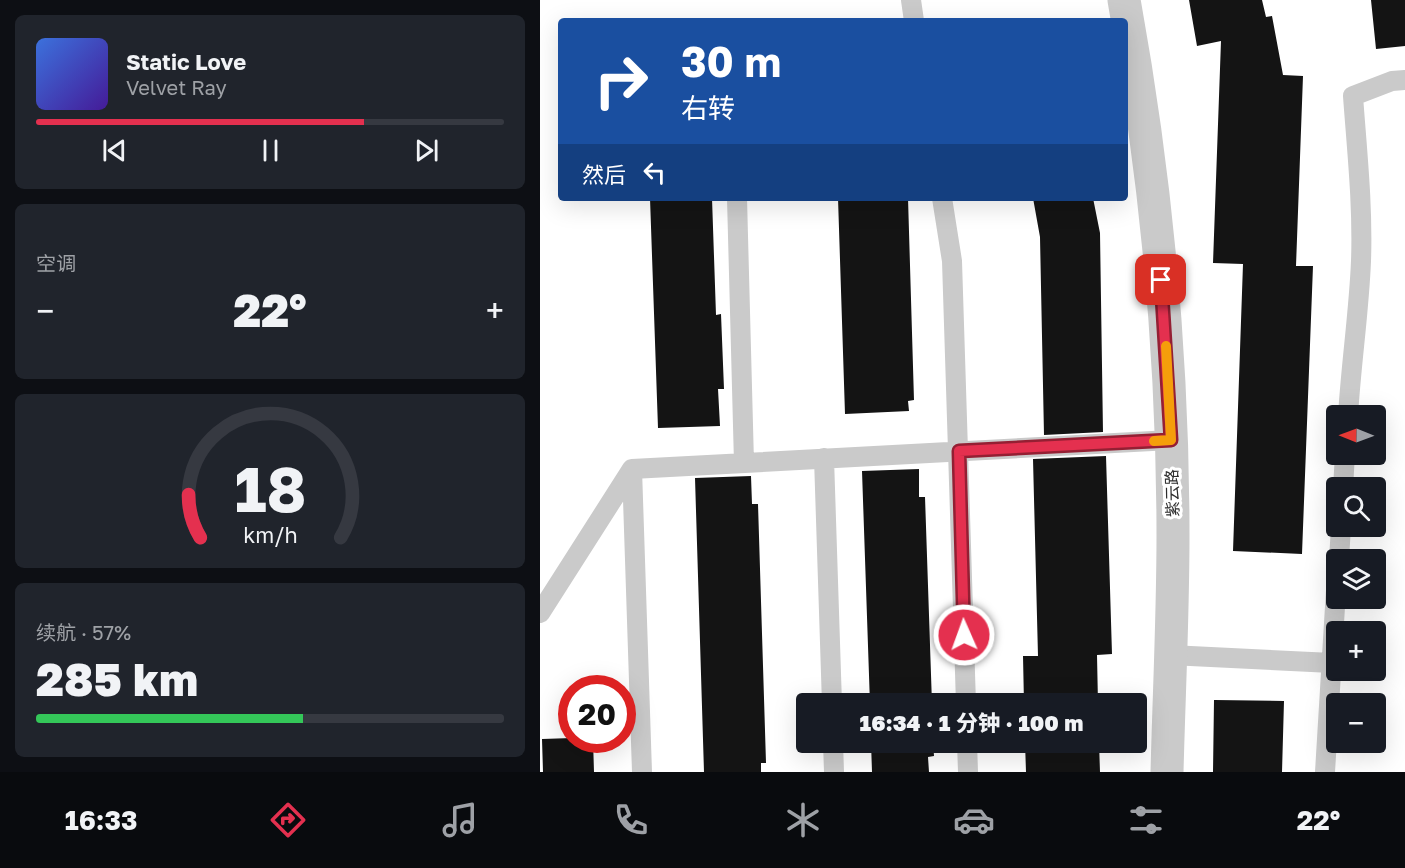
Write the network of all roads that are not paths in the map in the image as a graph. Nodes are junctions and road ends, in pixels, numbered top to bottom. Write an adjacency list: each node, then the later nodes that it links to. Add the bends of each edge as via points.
1 (911, 0): 3 (lane)
2 (1124, 0): 4 (street, 紫云路)
3 (914, 18)
4 (1127, 18)
5 (1128, 26): 10 (street, 紫云路, via 1150,172)
6 (1405, 80): 9 (lane, via 1353,96 1361,195 1361,259)
7 (737, 201): 13 (lane)
8 (942, 201): 11 (lane, via 952,261)
9 (1349, 405)
10 (1171, 440): 11 (lane); 16 (street, 紫云路)
11 (959, 451): 12 (lane); 20 (lane)
12 (824, 458): 13 (lane); 19 (lane)
13 (744, 463): 14 (lane)
14 (632, 469): 15 (lane); 23 (lane)
15 (540, 613)
16 (1170, 655): 17 (lane); 26 (street, 紫云路)
17 (1326, 663)
18 (1331, 681): 27 (lane)
19 (832, 693)
20 (966, 693)
21 (833, 753): 24 (lane)
22 (967, 753): 25 (lane)
23 (642, 772)
24 (834, 772)
25 (968, 772)
26 (1167, 772)
27 (1324, 772)

